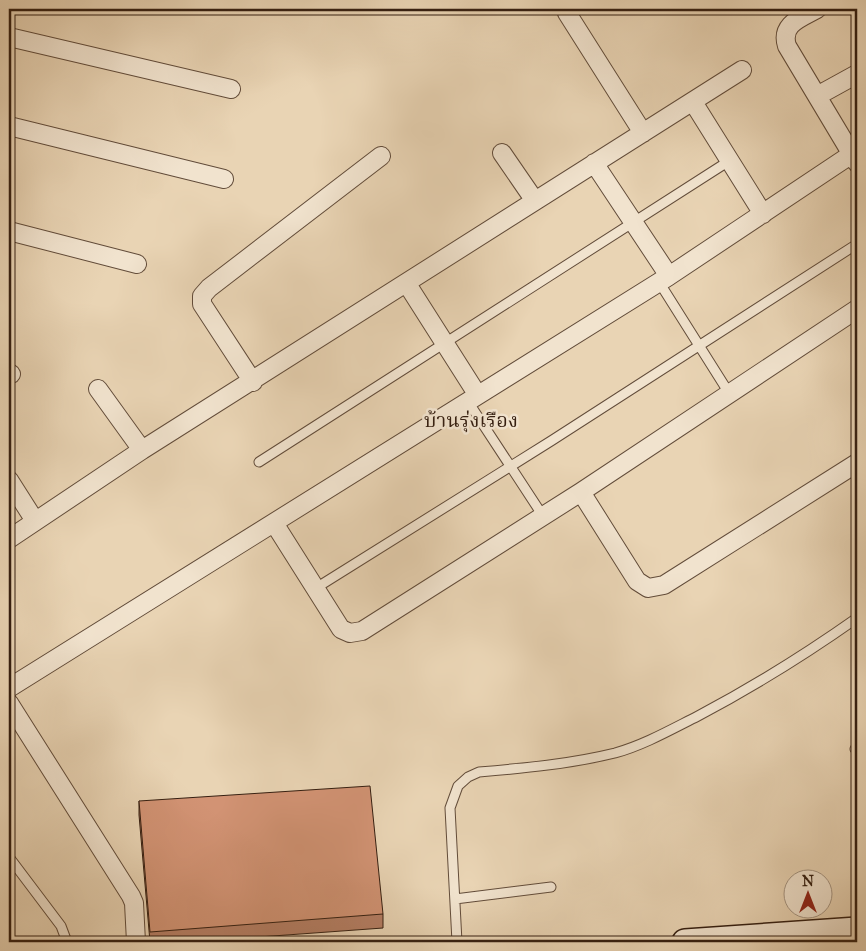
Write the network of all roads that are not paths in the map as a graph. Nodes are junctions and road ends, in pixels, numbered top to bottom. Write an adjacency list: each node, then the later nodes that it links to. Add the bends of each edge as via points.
1 (817, 9): 3 (street)
2 (567, 13): 11 (street)
3 (794, 15): 8 (street, via 784,38)
4 (9, 36): 7 (street)
5 (742, 70): 9 (street)
6 (857, 74): 8 (street)
7 (231, 89)
8 (817, 96): 14 (street)
9 (693, 102): 11 (street); 15 (street)
10 (9, 126): 17 (street)
11 (643, 133): 16 (street)
12 (502, 153): 18 (street)
13 (381, 156): 29 (street, via 202,296 202,304)
14 (854, 159): 19 (street)
15 (730, 161): 19 (street); 20 (lane)
16 (594, 163): 18 (street); 20 (street)
17 (224, 179)
18 (535, 201): 25 (street)
19 (763, 214): 24 (street)
20 (634, 222): 24 (street); 27 (lane)
21 (9, 231): 23 (street)
22 (857, 244): 28 (lane)
23 (137, 264)
24 (664, 279): 28 (lane); 32 (street)
25 (407, 284): 27 (street); 29 (street)
26 (857, 309): 31 (street)
27 (444, 342): 32 (street); 34 (lane)
28 (699, 345): 31 (lane); 36 (lane)
29 (253, 382): 33 (street)
30 (98, 389): 33 (street)
31 (730, 393): 38 (street)
32 (472, 397): 36 (lane); 41 (street)
33 (142, 450): 40 (street)
34 (258, 462)
35 (857, 463): 38 (street, via 664,585 648,588 637,581)
36 (510, 466): 39 (lane); 43 (lane)
37 (9, 480): 40 (street)
38 (581, 492): 39 (street)
39 (543, 516): 43 (street, via 362,631 350,633 342,629)
40 (35, 521): 42 (street)
41 (274, 523): 43 (street); 45 (street)
42 (9, 538)
43 (316, 588)
44 (857, 618): 49 (lane, via 726,701 665,733 616,752 565,763 479,772 468,777 458,786 450,808)
45 (9, 688)
46 (9, 703): 52 (street, via 131,896)
47 (9, 857): 51 (lane, via 61,926)
48 (551, 887): 49 (lane)
49 (454, 899): 53 (lane)
50 (857, 930): 54 (main road)
51 (67, 942)
52 (136, 942)
53 (457, 942)
54 (685, 942)

